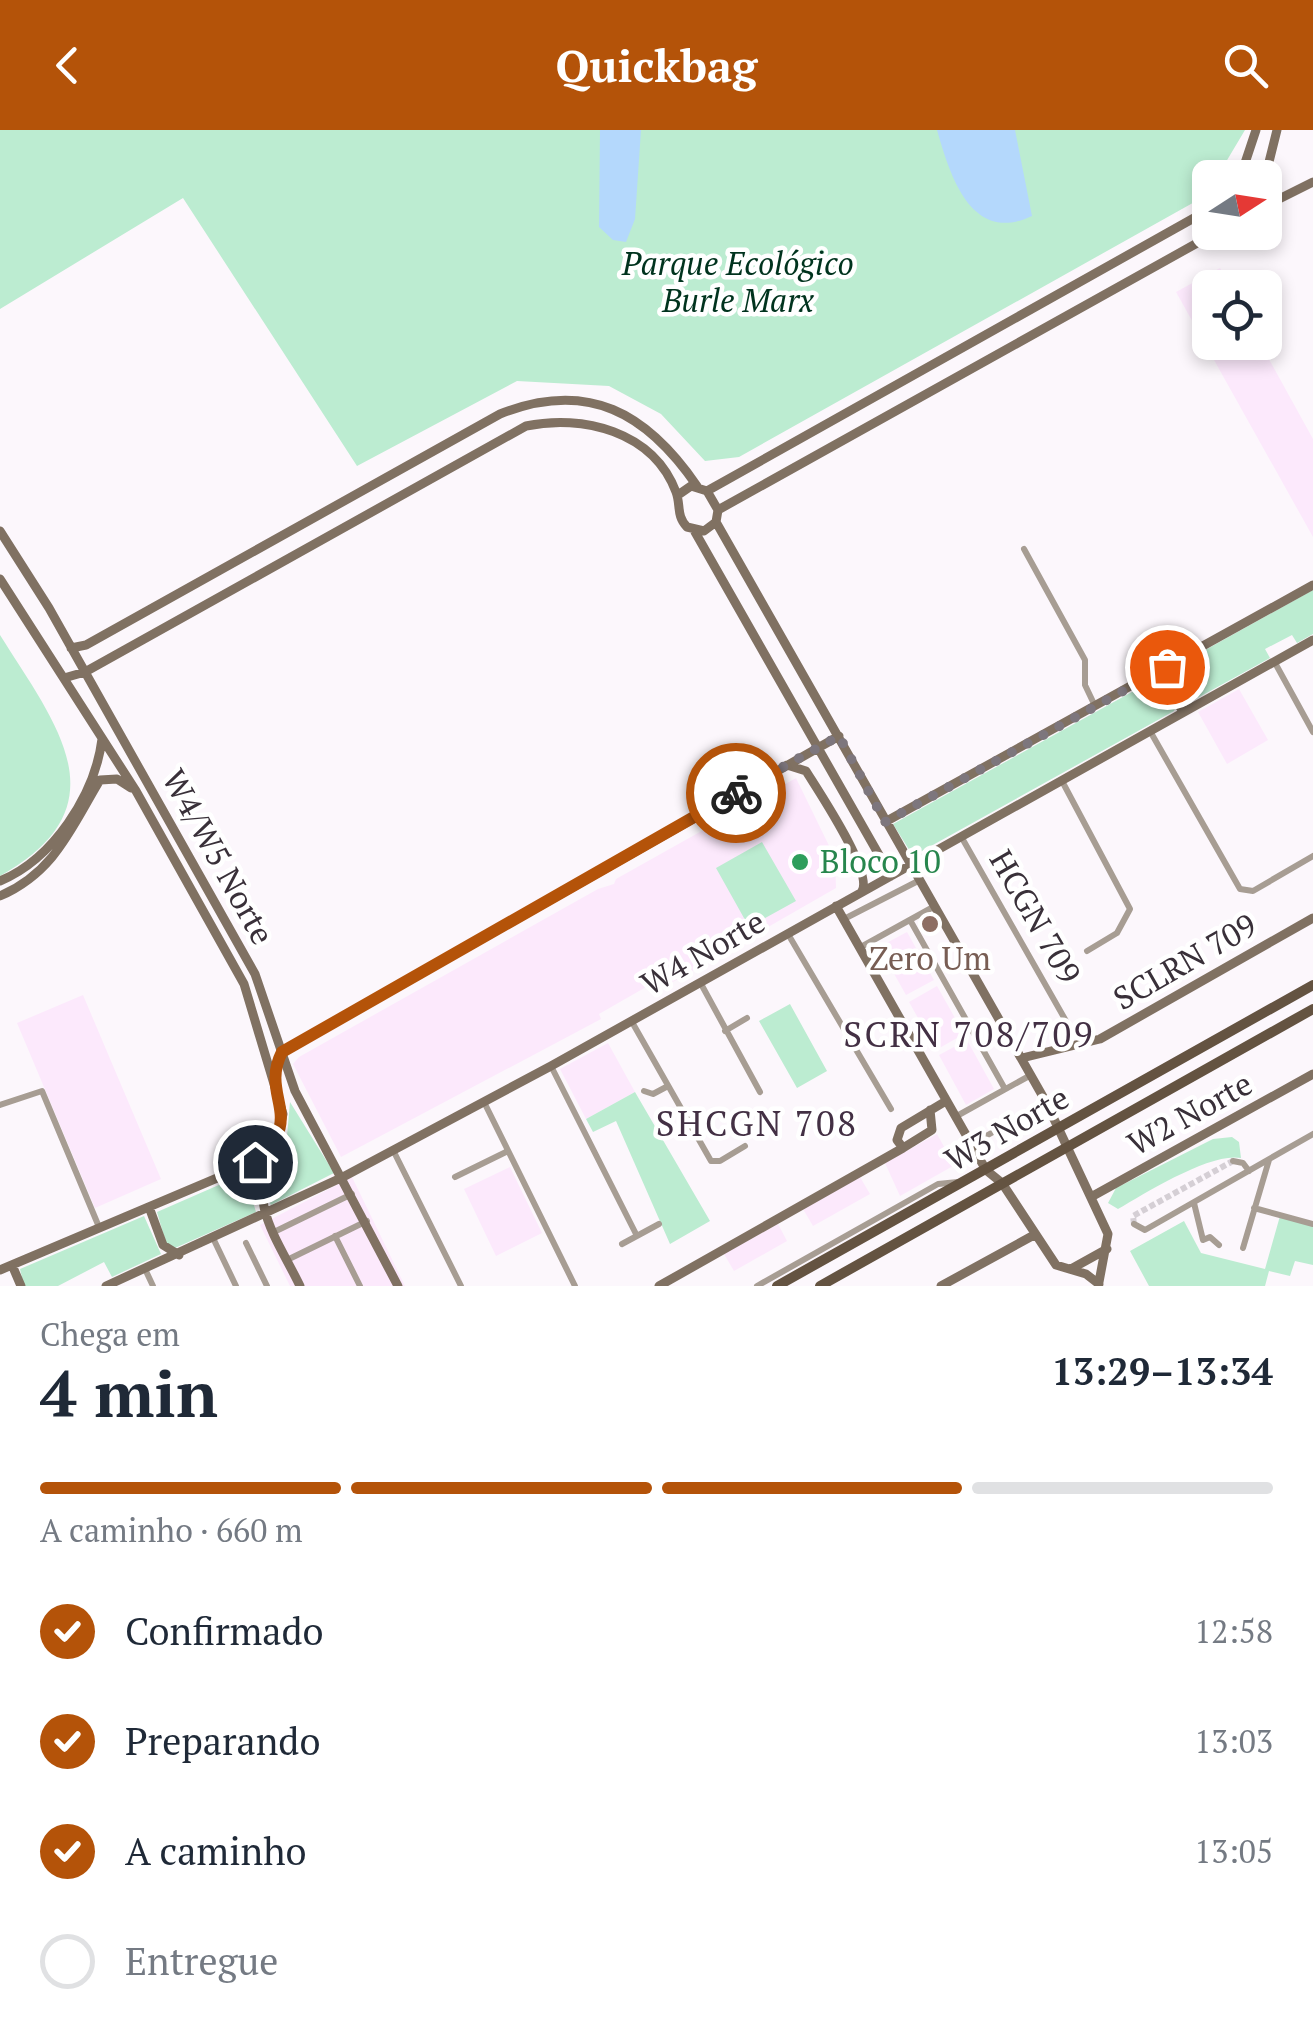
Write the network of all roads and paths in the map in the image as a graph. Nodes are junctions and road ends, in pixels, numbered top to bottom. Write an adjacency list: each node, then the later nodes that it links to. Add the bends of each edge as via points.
1 (1256, 130): 3 (main road)
2 (1277, 130): 4 (main road)
3 (1246, 160)
4 (1270, 160)
5 (1313, 182): 6 (main road)
6 (1282, 198)
7 (1192, 220): 9 (main road)
8 (1192, 247): 11 (main road)
9 (1057, 298): 10 (main road); 11 (main road, via 1052,310)
10 (1028, 313): 12 (main road, via 1043,315); 14 (main road)
11 (1064, 319): 12 (main road)
12 (1041, 331): 16 (main road)
13 (696, 486): 14 (main road); 15 (main road); 20 (main road, via 672,450 638,421 575,400 539,401 500,414)
14 (707, 491): 16 (main road)
15 (678, 495): 19 (main road, via 680,518); 23 (main road, via 655,462 618,433 587,422 544,422 501,436)
16 (718, 510): 17 (main road)
17 (716, 522): 19 (main road); 41 (main road)
18 (0, 531): 27 (main road, W4/W5 Norte)
19 (695, 532): 43 (main road)
20 (284, 534): 22 (main road); 23 (main road, via 253,559)
21 (1024, 548): 35 (street, via 1084,660)
22 (234, 563): 26 (main road, via 244,571 242,578); 30 (main road)
23 (261, 571): 26 (main road)
24 (0, 579): 28 (main road, W4/W5 Norte)
25 (1313, 585): 32 (main road)
26 (200, 605): 33 (main road)
27 (49, 608): 28 (main road, via 42,623); 30 (main road, W4/W5 Norte)
28 (27, 619): 34 (main road, W4/W5 Norte)
29 (1313, 640): 31 (main road, W4 Norte)
30 (71, 648): 33 (main road, W4/W5 Norte)
31 (1274, 662): 37 (main road, W4 Norte); 40 (street)
32 (1160, 670): 35 (main road); 37 (main road)
33 (85, 672): 34 (main road); 36 (main road, W4/W5 Norte)
34 (64, 678): 38 (main road, W4/W5 Norte)
35 (1095, 706): 47 (main road)
36 (108, 710): 38 (main road, via 94,708); 71 (main road, W4/W5 Norte, via 255,974)
37 (1182, 712): 39 (main road, W4 Norte)
38 (91, 721): 42 (main road, W4/W5 Norte)
39 (1150, 731): 45 (main road, W4 Norte); 49 (street, via 1244,892)
40 (1313, 732)
41 (839, 736): 43 (main road); 47 (main road)
42 (102, 739): 46 (main road, W4/W5 Norte); 52 (main road, via 97,766 61,832 22,870)
43 (820, 747): 44 (main road); 51 (main road)
44 (787, 765): 54 (main road, via 806,771 822,797 864,874); 71 (main road)
45 (1062, 781): 48 (main road, W4 Norte); 63 (street, HCGN 709, via 1130,904 1117,933)
46 (136, 791): 55 (main road, via 117,779 100,780 64,846 38,873); 75 (main road, W4/W5 Norte, via 244,984)
47 (885, 822): 50 (main road)
48 (962, 838): 50 (main road, W4 Norte); 69 (street, HCGN 709)
49 (1313, 856)
50 (911, 866): 51 (main road, W4 Norte); 53 (main road)
51 (891, 876): 54 (main road, W4 Norte)
52 (0, 880)
53 (920, 880): 57 (main road); 59 (street)
54 (860, 894): 56 (main road, W4 Norte)
55 (0, 896)
56 (836, 906): 59 (main road); 61 (main road, W4 Norte)
57 (935, 906): 60 (street); 72 (main road)
58 (1313, 918): 72 (main road, SCLRN 709, via 1100,1039)
59 (844, 919): 62 (main road)
60 (910, 920): 62 (street); 78 (street)
61 (787, 933): 64 (main road, W4 Norte); 89 (street)
62 (859, 948): 83 (main road)
63 (1087, 951)
64 (700, 982): 68 (main road, W4 Norte); 70 (street)
65 (1313, 985): 81 (main road, W3 Norte)
66 (1313, 1009): 91 (main road, W3 Norte)
67 (747, 1018): 70 (street)
68 (632, 1022): 73 (main road, W4 Norte); 77 (street)
69 (1066, 1022)
70 (725, 1031): 80 (street)
71 (282, 1052): 75 (main road); 88 (main road, W4/W5 Norte)
72 (1022, 1058): 76 (main road)
73 (551, 1066): 82 (main road, W4 Norte); 129 (street)
74 (1313, 1074): 113 (main road, W2 Norte)
75 (274, 1075): 87 (main road, W4/W5 Norte)
76 (1031, 1075): 78 (street); 84 (main road)
77 (668, 1086): 79 (street, via 653,1094); 98 (street, via 711,1161)
78 (1005, 1089): 92 (street)
79 (644, 1090)
80 (760, 1092)
81 (1122, 1093): 85 (main road, W3 Norte); 91 (main road, via 1119,1104)
82 (484, 1101): 101 (main road, W4 Norte); 102 (street)
83 (946, 1101): 90 (main road); 92 (main road)
84 (1046, 1102): 93 (main road); 97 (street)
85 (1101, 1104): 93 (main road, W3 Norte); 94 (main road, via 1112,1114)
86 (0, 1105): 124 (street, via 42,1090)
87 (283, 1108): 88 (main road, via 289,1102); 96 (main road)
88 (305, 1109): 107 (main road, W4/W5 Norte)
89 (890, 1109)
90 (930, 1110): 100 (main road, via 932,1130); 100 (main road, via 899,1130)
91 (1127, 1112): 94 (main road, W3 Norte)
92 (955, 1116): 97 (main road)
93 (1059, 1130): 99 (main road); 105 (main road, W3 Norte)
94 (1093, 1132): 99 (main road, W3 Norte)
95 (1313, 1134): 103 (street)
96 (277, 1141): 115 (main road, via 242,1168); 119 (main road, via 259,1177)
97 (971, 1144): 105 (main road)
98 (746, 1146)
99 (1066, 1146): 110 (main road, W3 Norte); 113 (main road)
100 (903, 1148): 142 (main road)
101 (394, 1150): 107 (main road, W4 Norte); 152 (street)
102 (508, 1151): 108 (street); 153 (street)
103 (1269, 1160): 106 (street); 117 (street)
104 (1233, 1161): 106 (street)
105 (986, 1170): 109 (main road, W3 Norte); 110 (main road)
106 (1249, 1172): 114 (street)
107 (343, 1177): 111 (main road, W4/W5 Norte); 119 (main road, W4 Norte)
108 (456, 1177)
109 (965, 1183): 112 (main road, W3 Norte); 154 (street, via 938,1184)
110 (1002, 1183): 118 (main road, W3 Norte); 127 (main road)
111 (354, 1194): 120 (main road, W4/W5 Norte); 125 (street)
112 (944, 1194): 116 (main road, W3 Norte); 118 (main road, via 937,1206)
113 (1091, 1197): 135 (main road, via 1108,1234)
114 (1194, 1203): 122 (street, via 1142,1231); 133 (street, via 1203,1240)
115 (149, 1207): 124 (main road); 136 (main road, via 162,1244)
116 (919, 1207): 126 (main road, via 928,1217); 155 (main road, W3 Norte)
117 (1254, 1208): 123 (street); 134 (street)
118 (948, 1212): 126 (main road, W3 Norte)
119 (266, 1213): 125 (main road); 130 (main road, W4 Norte)
120 (366, 1221): 128 (street); 151 (main road, W4/W5 Norte)
121 (659, 1224): 129 (street)
122 (1134, 1224)
123 (1313, 1224)
124 (100, 1229): 138 (main road)
125 (274, 1232): 137 (main road)
126 (909, 1234): 156 (main road, W3 Norte)
127 (1034, 1235): 141 (main road, via 1056,1265); 157 (main road)
128 (335, 1236): 137 (street); 150 (street)
129 (637, 1236): 132 (street)
130 (213, 1238): 136 (main road, W4 Norte); 147 (street)
131 (246, 1243): 148 (street)
132 (622, 1244)
133 (1219, 1245)
134 (1244, 1248)
135 (1107, 1249): 141 (main road); 143 (main road)
136 (179, 1255): 140 (main road, W4 Norte)
137 (287, 1260): 149 (main road)
138 (12, 1265): 139 (main road); 144 (main road)
139 (0, 1270)
140 (145, 1270): 145 (main road, W4 Norte); 146 (street)
141 (1072, 1270): 143 (main road)
142 (663, 1284)
143 (1100, 1284)
144 (21, 1286)
145 (106, 1286)
146 (152, 1286)
147 (236, 1286)
148 (267, 1286)
149 (300, 1286)
150 (360, 1286)
151 (398, 1286)
152 (461, 1286)
153 (575, 1286)
154 (757, 1286)
155 (778, 1286)
156 (820, 1286)
157 (941, 1286)

